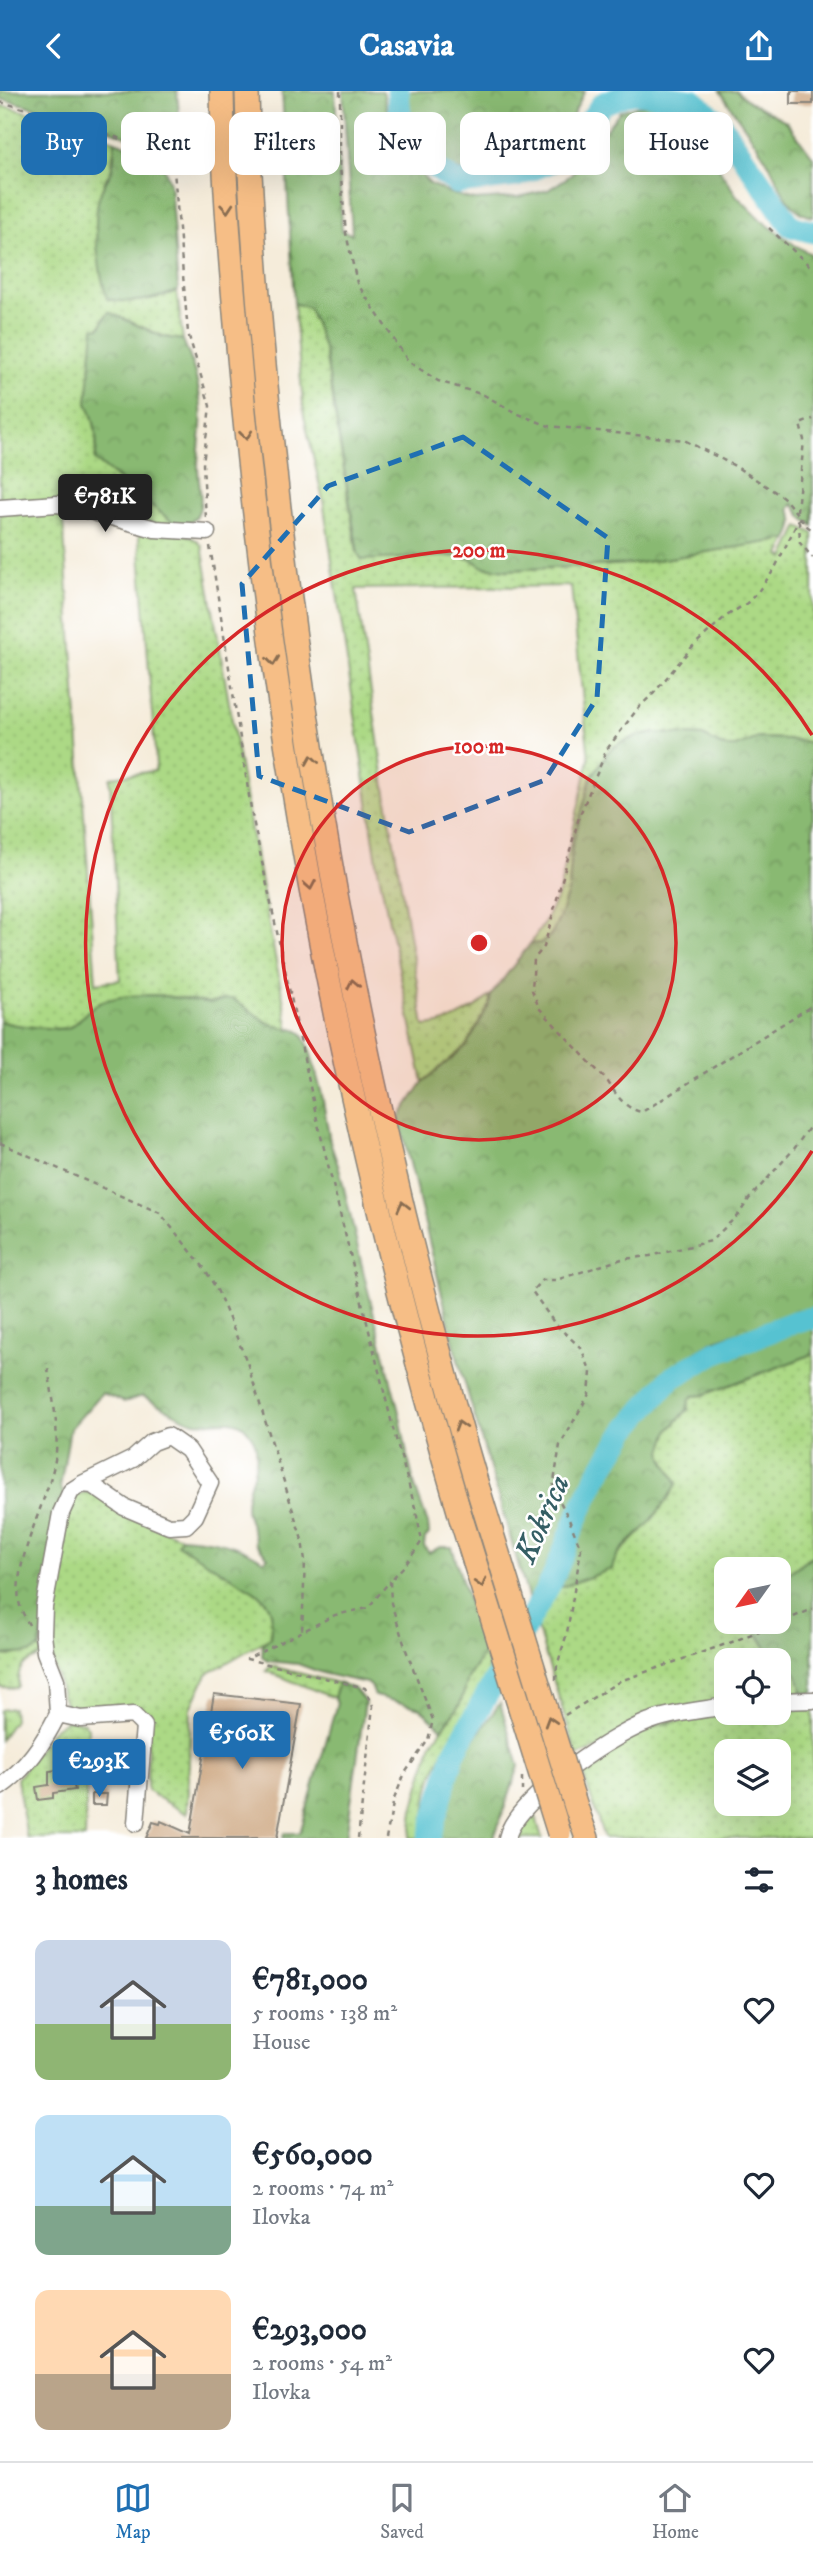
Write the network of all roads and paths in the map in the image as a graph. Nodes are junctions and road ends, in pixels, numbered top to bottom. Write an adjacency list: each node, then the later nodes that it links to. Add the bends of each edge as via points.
1 (222, 91): 32 (highway, one-way to 32, bridge, via 233,293 249,463 274,664 322,955 422,1383)
2 (247, 91): 36 (highway, one-way to 2, bridge, via 443,1369 368,1061 312,764 287,585 262,349)
3 (340, 91): 9 (path, via 340,167 346,233 357,283 408,361 438,381 484,395 549,426 684,440 783,497)
4 (0, 102): 11 (path, via 76,122 173,159 188,333 210,406 203,464)
5 (769, 228): 6 (path)
6 (813, 269)
7 (813, 419): 9 (path, via 800,424 804,440)
8 (0, 508): 11 (street, via 57,504 155,530)
9 (798, 516): 10 (path); 12 (path, via 800,543); 13 (path, via 774,570 757,593 692,647 607,748 579,817 544,947 534,959 532,990 540,1007 617,1096 631,1110 642,1112)
10 (813, 530)
11 (207, 532): 18 (path, via 252,815 318,1124 422,1541)
12 (813, 558)
13 (813, 1005)
14 (813, 1122): 22 (path, via 739,1214 711,1241 542,1280 531,1291 555,1324 581,1348 591,1372 589,1394 560,1445 553,1488 581,1549)
15 (0, 1143): 20 (path, via 160,1213 205,1269 247,1362 302,1540)
16 (47, 1363): 21 (path, via 55,1458 20,1580 20,1605)
17 (82, 1484): 17 (street, via 169,1525 186,1525 210,1483 188,1450 168,1436); 21 (street, via 71,1491 61,1513 44,1607)
18 (390, 1581): 20 (path, via 368,1608 335,1615); 34 (path, via 395,1615 433,1720 428,1740 394,1799)
19 (813, 1609): 27 (path, via 620,1682)
20 (302, 1632): 33 (path, via 247,1659 365,1688 373,1706)
21 (45, 1652): 26 (street, via 56,1680)
22 (556, 1689)
23 (813, 1700): 24 (street)
24 (791, 1701)
25 (714, 1708): 30 (street, via 657,1718 631,1728)
26 (58, 1714): 29 (street, via 37,1751); 31 (street, via 81,1719 133,1716 144,1726)
27 (560, 1719)
28 (522, 1776): 30 (path)
29 (3, 1784)
30 (523, 1808): 35 (street)
31 (136, 1823)
32 (559, 1835)
33 (358, 1838)
34 (386, 1838)
35 (507, 1838)
36 (587, 1838)

